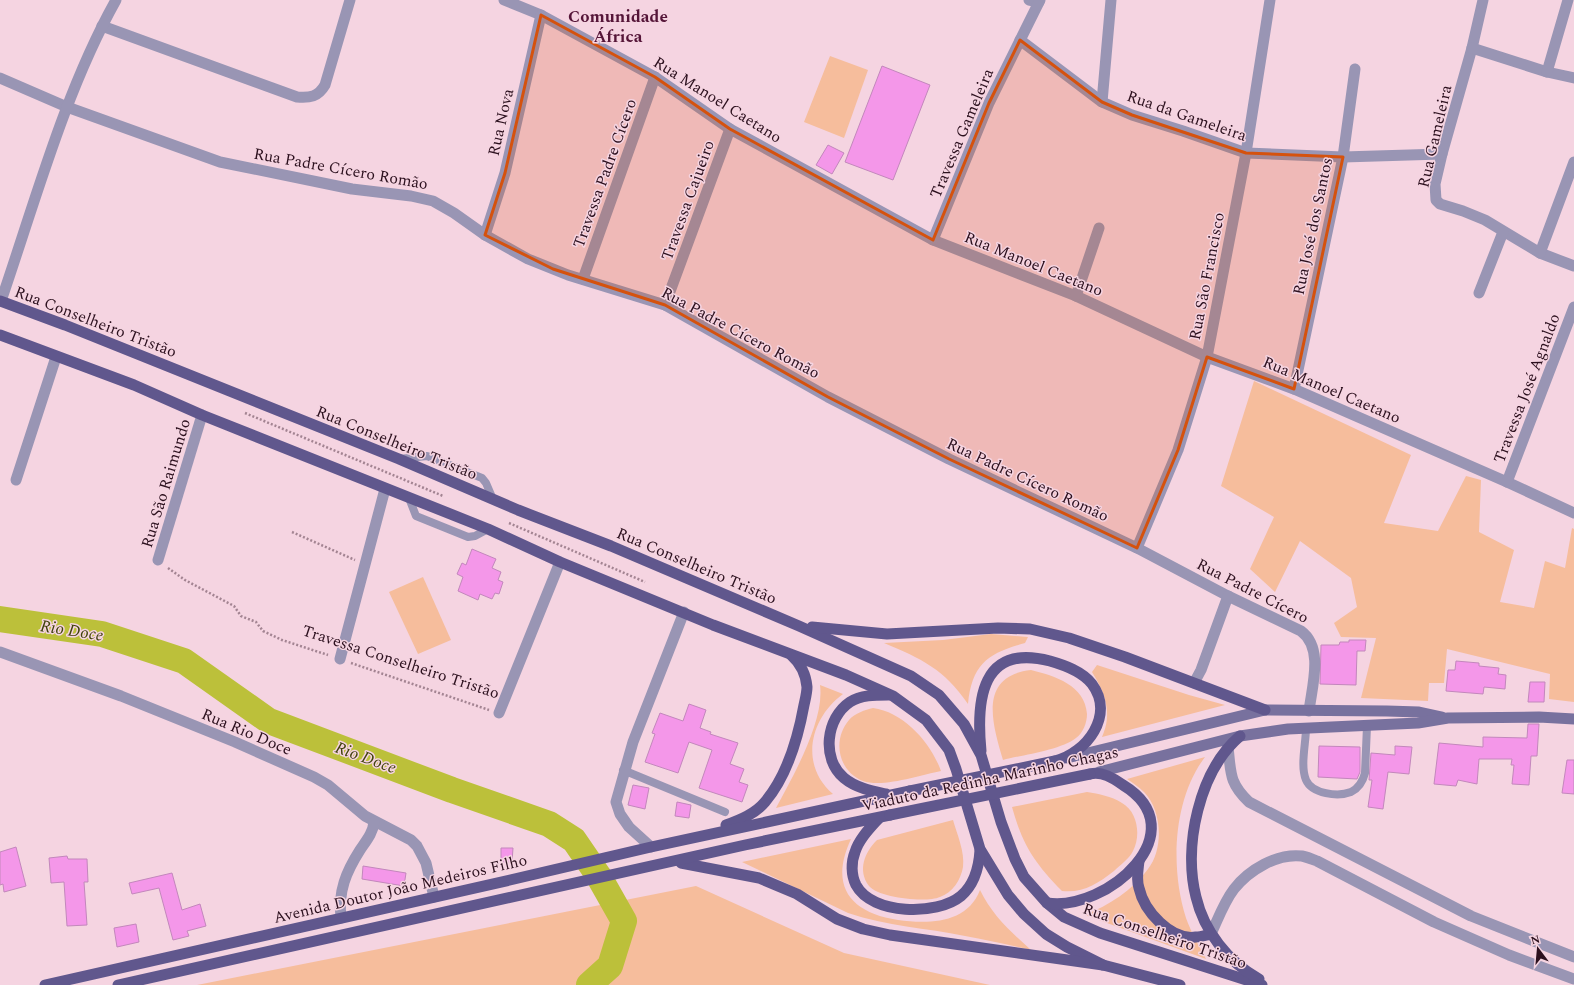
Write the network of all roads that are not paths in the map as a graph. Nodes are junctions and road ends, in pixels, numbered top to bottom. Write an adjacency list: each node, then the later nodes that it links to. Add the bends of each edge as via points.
1 (116, 0): 10 (street)
2 (350, 0): 10 (street, via 324,84 316,96 309,98 297,97)
3 (504, 0): 9 (street, Rua Manoel Caetano)
4 (1111, 0): 18 (street)
5 (1270, 0): 21 (street, Rua São Francisco)
6 (1484, 0): 12 (street, Rua Gameleira)
7 (1568, 0): 14 (street)
8 (1036, 1): 11 (street)
9 (541, 15): 15 (street, Rua Manoel Caetano); 27 (street, Rua Nova, via 505,173)
10 (102, 26): 19 (street)
11 (1020, 40): 18 (street, Rua da Gameleira); 28 (street, Travessa Gameleira, via 989,103)
12 (1472, 48): 14 (street); 22 (street, Rua Gameleira)
13 (1355, 69): 23 (street, Rua José dos Santos)
14 (1547, 72): 17 (street)
15 (655, 77): 20 (street, Rua Manoel Caetano); 31 (street, Travessa Padre Cícero)
16 (0, 78): 19 (street, Rua Padre Cícero Romão)
17 (1574, 78)
18 (1102, 102): 21 (street, Rua da Gameleira, via 1132,115 1183,130)
19 (67, 108): 27 (street, Rua Padre Cícero Romão, via 220,162 352,189 433,201); 34 (street)
20 (730, 129): 28 (street, Rua Manoel Caetano); 35 (street, Travessa Cajueiro)
21 (1246, 154): 23 (street, Rua da Gameleira); 39 (street, Rua São Francisco)
22 (1442, 154): 23 (street, Rua da Gameleira); 26 (street, Rua Gameleira, via 1436,184 1437,202 1485,220)
23 (1343, 157): 40 (street, Rua José dos Santos)
24 (1574, 162): 29 (street)
25 (1099, 228): 33 (street)
26 (1503, 232): 29 (street, Rua Gameleira); 32 (street)
27 (485, 235): 31 (street, Rua Padre Cícero Romão, via 528,259)
28 (933, 240): 33 (street, Rua Manoel Caetano)
29 (1540, 253): 30 (street, Rua Gameleira)
30 (1574, 266)
31 (583, 279): 35 (street, Rua Padre Cícero Romão)
32 (1479, 293)
33 (1076, 296): 39 (street, Rua Manoel Caetano)
34 (1, 301): 51 (main road, Rua Conselheiro Tristão, via 399,459)
35 (665, 305): 46 (street, Rua Padre Cícero Romão, via 828,397 950,459)
36 (1574, 307): 43 (street, Travessa José Agnaldo)
37 (0, 335): 38 (main road)
38 (56, 357): 41 (main road, via 134,385); 42 (street)
39 (1207, 357): 40 (street, Rua Manoel Caetano); 46 (street, Rua São Francisco, via 1178,450)
40 (1294, 389): 43 (street, Rua Manoel Caetano)
41 (202, 415): 44 (main road); 47 (street, Rua São Raimundo)
42 (16, 480)
43 (1507, 482): 45 (street, Rua Manoel Caetano)
44 (385, 489): 48 (main road, via 488,529); 54 (street)
45 (1574, 513)
46 (1137, 548): 49 (street, Rua Padre Cícero)
47 (158, 560)
48 (560, 562): 50 (main road); 59 (street, Travessa Conselheiro Tristão)
49 (1228, 596): 55 (street); 58 (street, Rua Padre Cícero, via 1302,630 1310,639 1315,654)
50 (684, 612): 53 (main road); 68 (street)
51 (799, 626): 55 (main road, via 887,634 998,628 1030,629 1083,643); 66 (main road, Rua Conselheiro Tristão, via 893,667 927,686 955,713)
52 (0, 652): 73 (street, Rua Rio Doce, via 121,696 289,765 328,785)
53 (790, 654): 56 (main road); 75 (main road, via 801,666 807,688 796,740 772,792 758,810 746,817)
54 (340, 659)
55 (1194, 683): 57 (main road)
56 (893, 696): 70 (main road, via 859,698 841,709 832,727 829,748 832,760 843,778 868,791); 78 (main road, via 926,720 949,750)
57 (1261, 711): 58 (main road); 67 (main road, Viaduto da Redinha Marinho Chagas)
58 (1309, 711): 60 (main road, via 1419,712)
59 (499, 713)
60 (1448, 718): 61 (main road); 62 (main road, via 1418,724)
61 (1574, 719)
62 (1367, 726): 63 (main road); 63 (lane, via 1363,779 1351,792 1341,794 1319,791 1307,782 1304,773)
63 (1306, 728): 64 (main road)
64 (1240, 736): 65 (main road); 69 (main road, Viaduto da Redinha Marinho Chagas)
65 (1228, 747): 84 (main road, via 1210,776 1200,803 1192,853 1196,897); 85 (street, via 1233,781 1237,791 1249,802 1471,916)
66 (981, 755): 67 (main road, via 979,709 982,691 997,668 1021,657 1062,664 1083,675 1097,693 1100,704 1098,721 1089,740 1079,750); 82 (main road, Rua Conselheiro Tristão, via 1015,859 1024,877)
67 (1057, 760): 70 (main road, Viaduto da Redinha Marinho Chagas, bridge)
68 (623, 770): 71 (lane); 77 (street, via 616,802 620,814)
69 (1094, 773): 72 (main road, Viaduto da Redinha Marinho Chagas, bridge); 79 (main road, via 1126,786 1146,808 1151,822 1151,838)
70 (891, 795): 74 (main road, Viaduto da Redinha Marinho Chagas)
71 (725, 812)
72 (879, 818): 76 (main road, Viaduto da Redinha Marinho Chagas); 78 (main road, via 859,842 852,863 853,873 856,885 865,896 892,907 924,910 945,905 960,897 968,889 977,871)
73 (374, 822): 81 (street, Rua Rio Doce, via 418,846 426,863); 83 (street, via 369,837 341,889)
74 (762, 822): 75 (main road, Avenida Doutor João Medeiros Filho)
75 (676, 842): 77 (main road, Avenida Doutor João Medeiros Filho)
76 (745, 845): 80 (main road, Avenida Doutor João Medeiros Filho)
77 (646, 848): 81 (main road, Avenida Doutor João Medeiros Filho)
78 (980, 849): 86 (main road, via 995,876 1024,914 1046,934)
79 (1139, 861): 82 (main road, via 1121,880 1096,896 1070,903); 84 (main road, via 1139,889 1145,904 1160,923 1176,934 1194,938)
80 (674, 862): 86 (main road, via 759,878 797,894 837,919 890,935); 89 (main road, Avenida Doutor João Medeiros Filho)
81 (434, 897): 83 (main road, Avenida Doutor João Medeiros Filho)
82 (1047, 903): 91 (main road, Rua Conselheiro Tristão, via 1064,917 1100,933)
83 (341, 918): 88 (main road, Avenida Doutor João Medeiros Filho)
84 (1211, 934): 87 (street, via 1234,889 1254,871 1287,856 1302,856 1317,861 1434,922 1509,955); 92 (main road, via 1242,969)
85 (1574, 957)
86 (1102, 965): 90 (main road)
87 (1574, 979)
88 (45, 985)
89 (118, 985)
90 (1180, 985)
91 (1262, 985)
92 (1270, 985)

